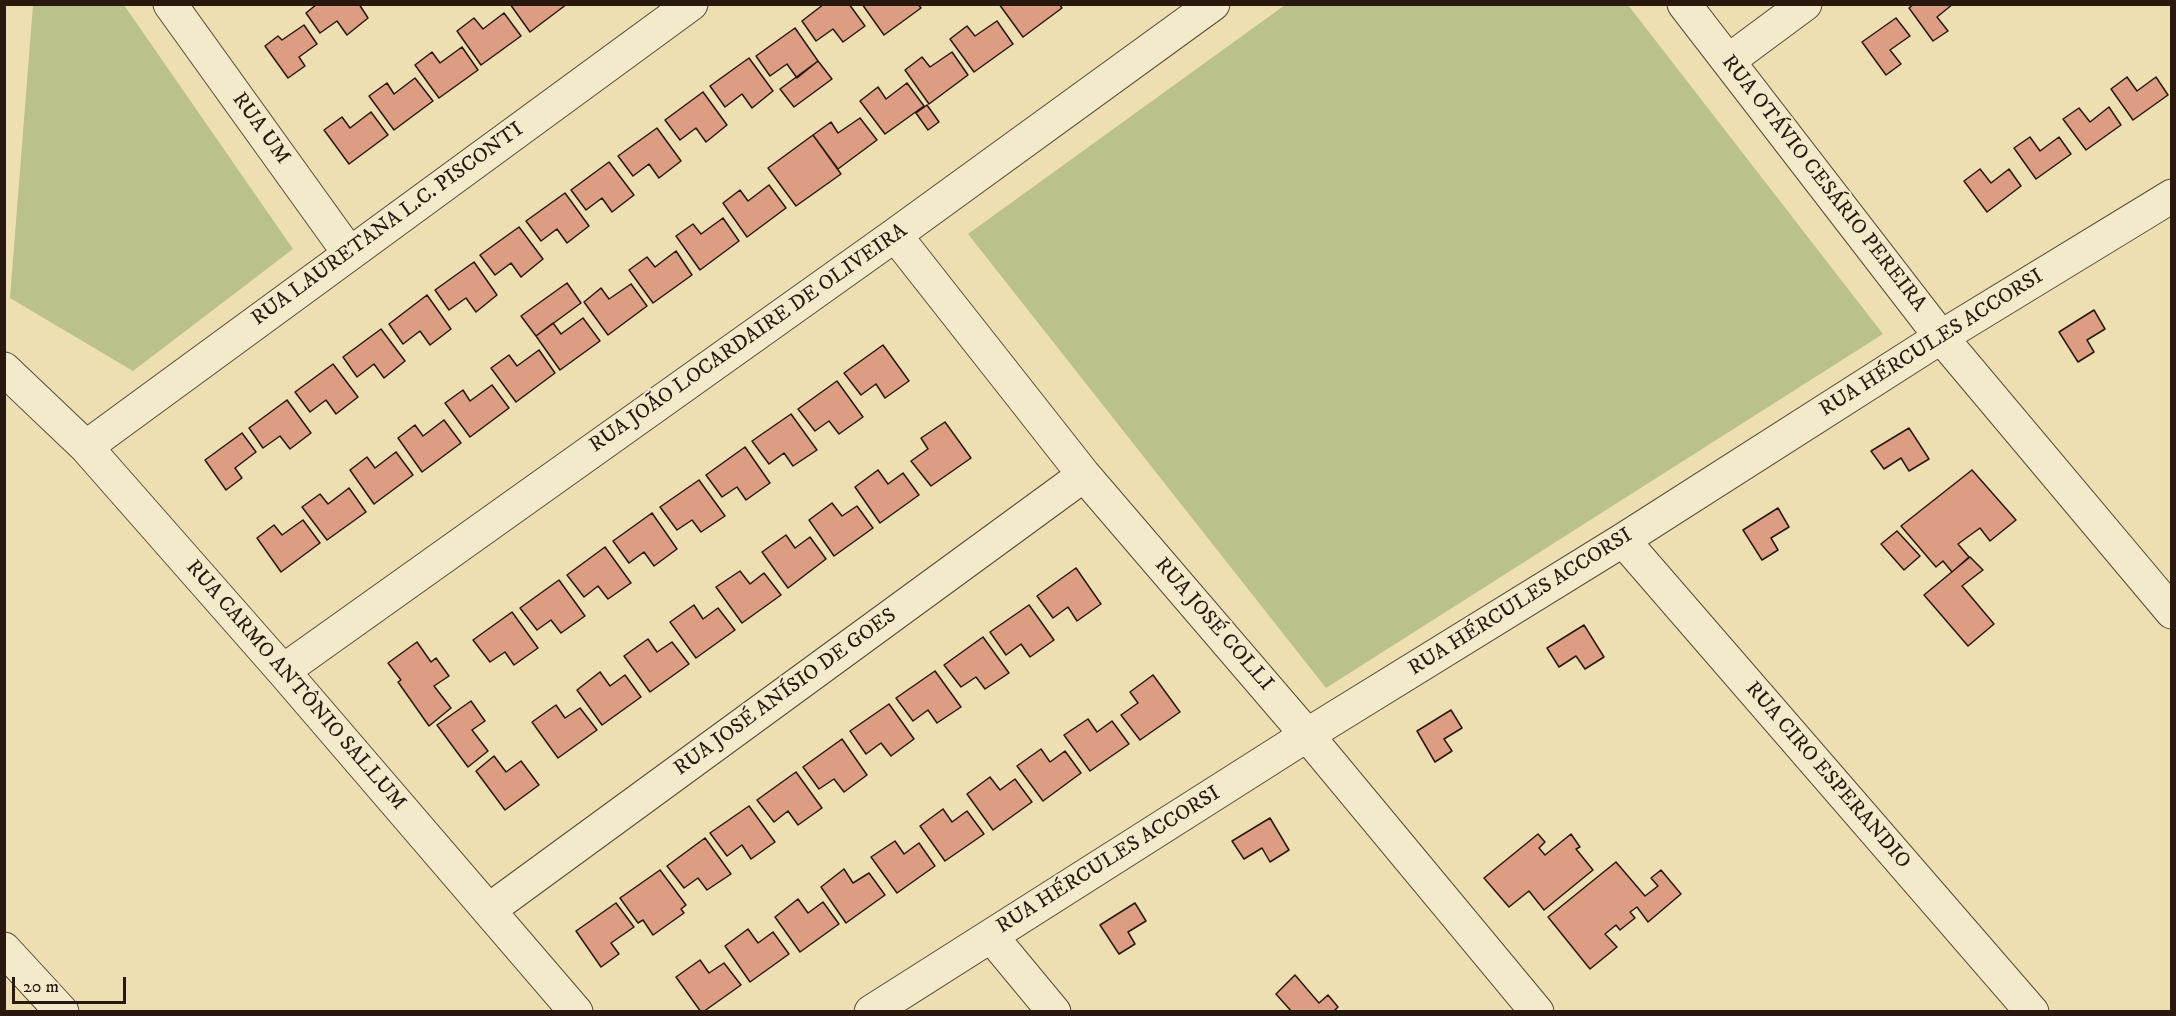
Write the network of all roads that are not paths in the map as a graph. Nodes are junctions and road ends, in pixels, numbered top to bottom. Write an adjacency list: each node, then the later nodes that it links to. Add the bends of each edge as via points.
1 (691, 4): 9 (street, RUA LAURETANA L.C. PISCONTI)
2 (1213, 4): 8 (street, RUA JOÃO LOCARDAIRE DE OLIVEIRA)
3 (1684, 4): 6 (street, RUA OTÁVIO CESÁRIO PEREIRA)
4 (1804, 4): 6 (street)
5 (176, 7): 9 (street, RUA UM)
6 (1728, 61): 10 (street, RUA OTÁVIO CESÁRIO PEREIRA)
7 (2172, 196): 10 (street, RUA HÉRCULES ACCORSI)
8 (895, 235): 13 (street, RUA JOSÉ COLLI); 16 (street, RUA JOÃO LOCARDAIRE DE OLIVEIRA)
9 (349, 253): 12 (street, RUA LAURETANA L.C. PISCONTI)
10 (1941, 337): 14 (street, RUA HÉRCULES ACCORSI); 15 (street, RUA OTÁVIO CESÁRIO PEREIRA)
11 (4, 369): 12 (street, RUA CARMO ANTÔNIO SALLUM)
12 (86, 447): 16 (street, RUA CARMO ANTÔNIO SALLUM)
13 (1084, 475): 17 (street, RUA JOSÉ COLLI); 18 (street, RUA JOSÉ ANÍSIO DE GOES)
14 (1623, 540): 17 (street, RUA HÉRCULES ACCORSI); 26 (street, RUA CIRO ESPERANDIO)
15 (2172, 612)
16 (283, 671): 18 (street, RUA CARMO ANTÔNIO SALLUM)
17 (1307, 735): 19 (street, RUA HÉRCULES ACCORSI); 25 (street, RUA JOSÉ COLLI)
18 (489, 910): 22 (street, RUA CARMO ANTÔNIO SALLUM)
19 (991, 936): 23 (street, RUA HÉRCULES ACCORSI); 24 (street)
20 (4, 949): 21 (street)
21 (62, 1011)
22 (576, 1011)
23 (871, 1011)
24 (1054, 1011)
25 (1537, 1011)
26 (2032, 1011)

